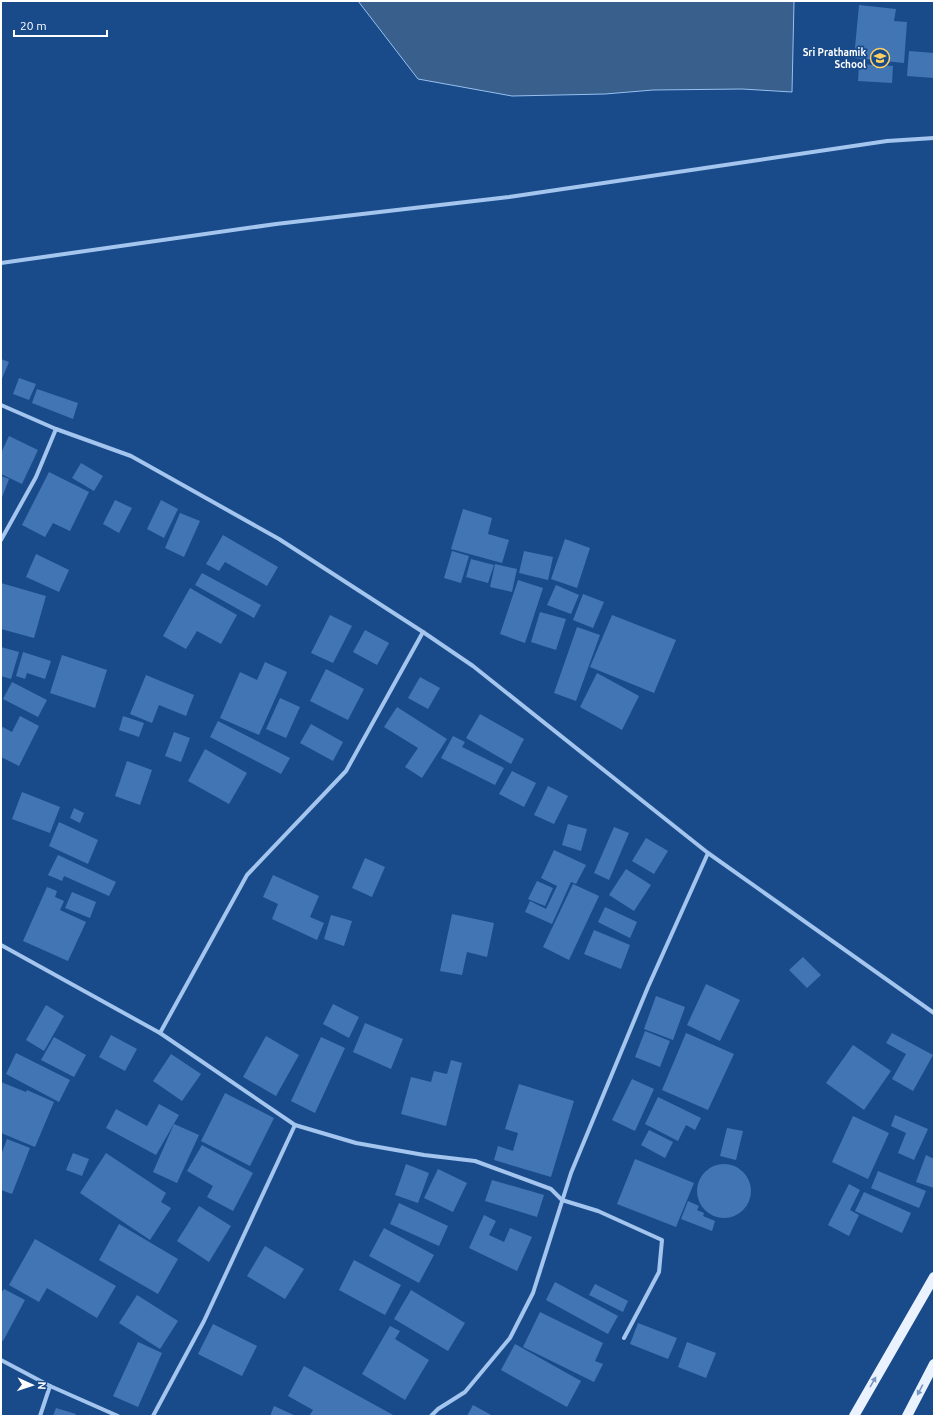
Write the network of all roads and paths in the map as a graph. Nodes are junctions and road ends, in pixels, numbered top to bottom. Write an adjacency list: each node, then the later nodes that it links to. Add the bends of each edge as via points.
1 (934, 138): 2 (street, via 887,141 509,197 276,224)
2 (1, 263)
3 (1, 405): 4 (street)
4 (56, 429): 5 (street, via 36,477); 6 (street, via 131,456 279,540)
5 (1, 540)
6 (423, 632): 7 (street, via 473,666); 10 (street, via 346,771 247,875)
7 (708, 853): 9 (street); 12 (street, via 645,994)
8 (1, 945): 10 (street)
9 (934, 1013)
10 (160, 1033): 11 (street)
11 (295, 1125): 12 (street, via 356,1143 475,1161 551,1189); 20 (street, via 204,1321)
12 (562, 1200): 14 (street, via 598,1211 662,1240 659,1272); 21 (street, via 534,1293 510,1338 465,1392)
13 (934, 1277): 22 (main road, one-way to 13)
14 (624, 1338)
15 (1, 1360): 17 (street)
16 (934, 1364): 23 (main road, one-way to 23)
17 (50, 1386): 18 (street); 19 (street)
18 (40, 1416)
19 (118, 1416)
20 (153, 1416)
21 (431, 1416)
22 (854, 1416)
23 (907, 1416)

